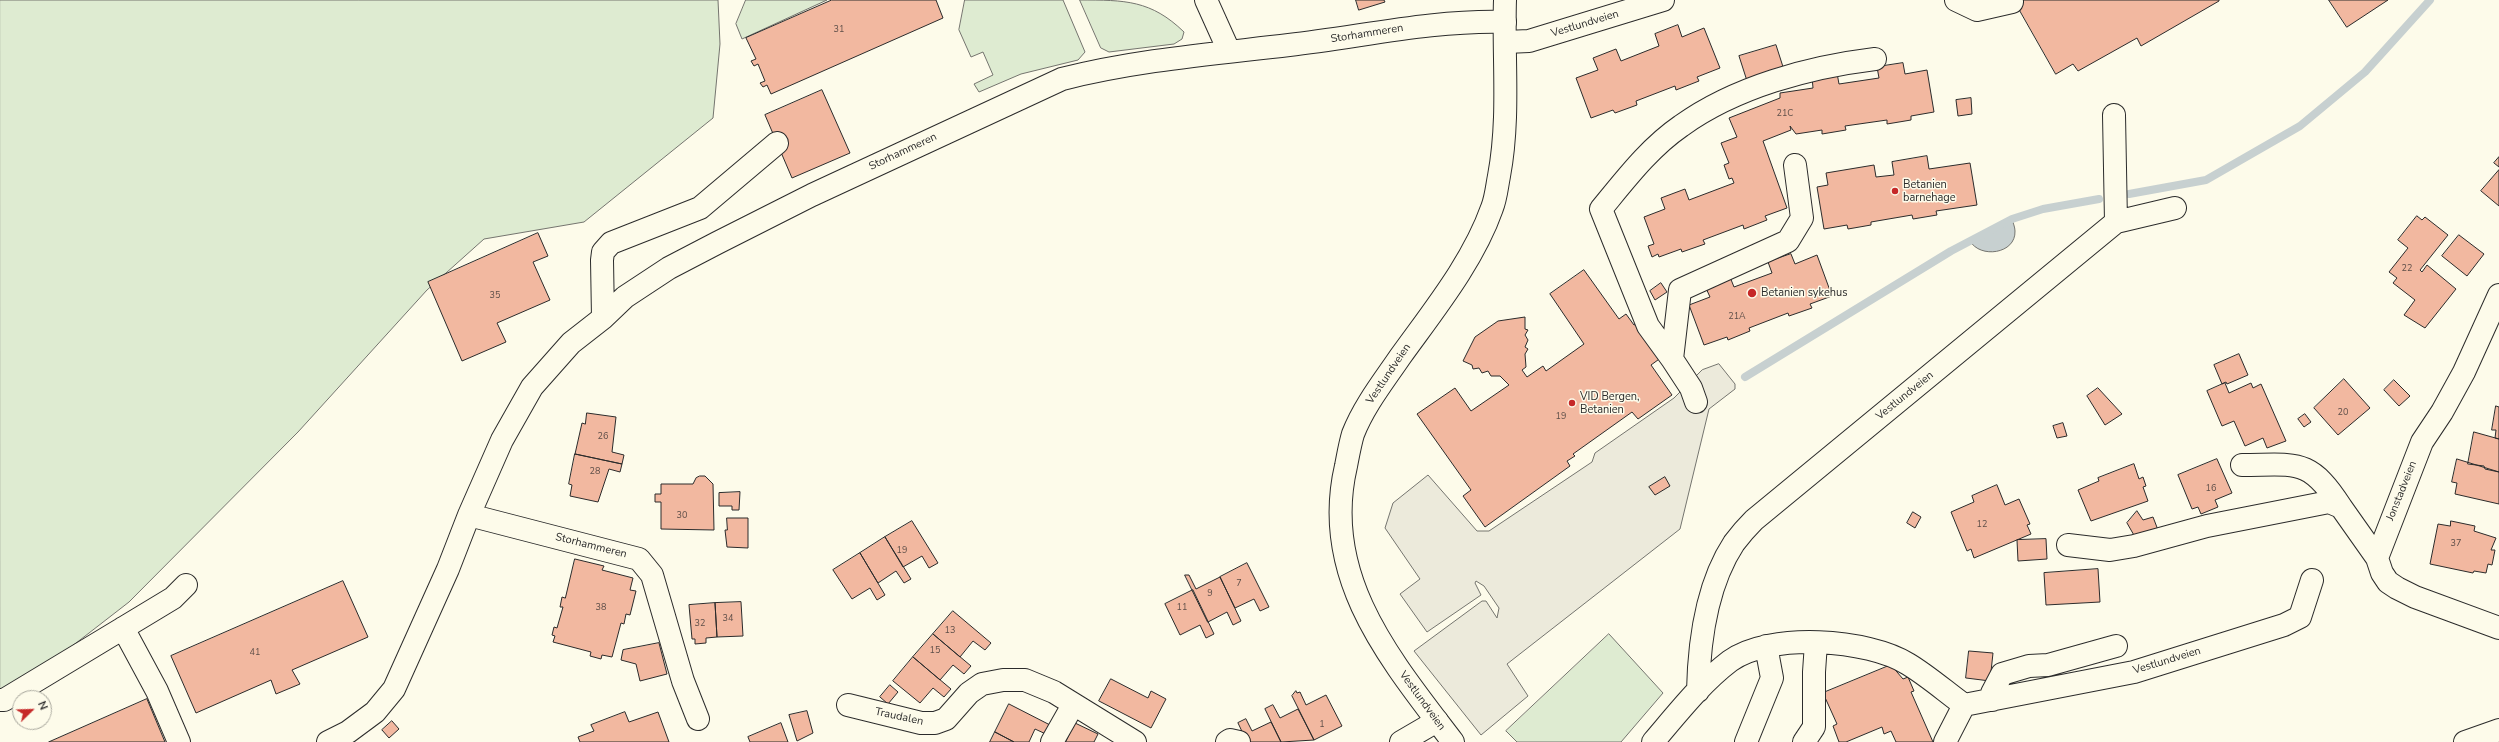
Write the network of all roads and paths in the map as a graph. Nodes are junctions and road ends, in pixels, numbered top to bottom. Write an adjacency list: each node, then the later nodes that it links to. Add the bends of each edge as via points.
1 (1206, 0): 7 (street)
2 (1505, 0): 6 (street, Vestlundveien)
3 (1663, 0): 6 (street, Vestlundveien, via 1529,41)
4 (1956, 0): 5 (street, via 1977,10)
5 (2012, 2)
6 (1505, 32): 7 (street, Storhammeren, via 1426,25); 37 (street, Vestlundveien, via 1505,144 1493,207 1474,250 1372,397 1353,435 1342,482 1339,518 1343,553 1359,602 1382,646)
7 (1229, 51): 15 (street, Storhammeren, via 1105,68 1062,79 812,195 717,243 669,268 625,297)
8 (1874, 59): 16 (street, via 1833,64 1745,91 1701,113 1680,126 1634,168 1601,209 1648,326)
9 (2114, 115): 13 (street)
10 (777, 143): 15 (street, via 700,208 612,243 603,252)
11 (1795, 166): 16 (street, via 1802,218 1788,241 1680,290)
12 (2175, 208): 13 (street)
13 (2116, 222): 30 (street, Vestlundveien, via 1754,520 1734,544 1710,598 1698,669)
14 (2499, 295): 22 (street, Jonstadveien, via 2464,372 2422,442)
15 (603, 318): 20 (street, Storhammeren, via 556,357 532,387 502,440)
16 (1672, 359): 17 (street, via 1691,388)
17 (1696, 402)
18 (2242, 465): 19 (street, via 2293,465 2308,469 2328,487)
19 (2341, 507): 21 (street, via 2329,502 2207,526 2152,542 2110,550); 22 (street)
20 (469, 515): 36 (street, Storhammeren, via 639,559 652,576 683,681); 41 (street, Storhammeren, via 448,569 394,689 375,712 348,732)
21 (2068, 545)
22 (2377, 558): 26 (street, via 2388,582 2397,588)
23 (2312, 580): 32 (street, Vestlundveien, via 2300,617 2284,625 2134,672)
24 (186, 585): 25 (street, via 173,598)
25 (123, 628): 31 (street, via 4,700); 40 (street, via 157,691)
26 (2499, 628)
27 (1816, 644): 28 (street, via 1806,641); 35 (street, via 1860,646 1907,663); 49 (street, via 1814,727)
28 (1766, 646): 30 (street, via 1730,661); 48 (street, via 1772,678)
29 (2116, 646): 32 (street, via 2048,665 2002,674 1992,693)
30 (1698, 691): 47 (street)
31 (0, 700)
32 (1992, 700): 35 (street, Vestlundveien)
33 (848, 705): 34 (street, Traudalen, via 920,723 936,724 946,719 982,684 1002,680 1025,680 1054,692)
34 (1073, 705): 39 (street, Traudalen); 42 (street)
35 (1964, 705): 50 (street)
36 (698, 719)
37 (1437, 721): 45 (street); 46 (street, Vestlundveien)
38 (2499, 730): 51 (street)
39 (1123, 738)
40 (179, 742)
41 (328, 742)
42 (1052, 742)
43 (1228, 742): 44 (street)
44 (1239, 742)
45 (1401, 742)
46 (1452, 742)
47 (1653, 742)
48 (1746, 742)
49 (1804, 742)
50 (1945, 742)
51 (2465, 742)

